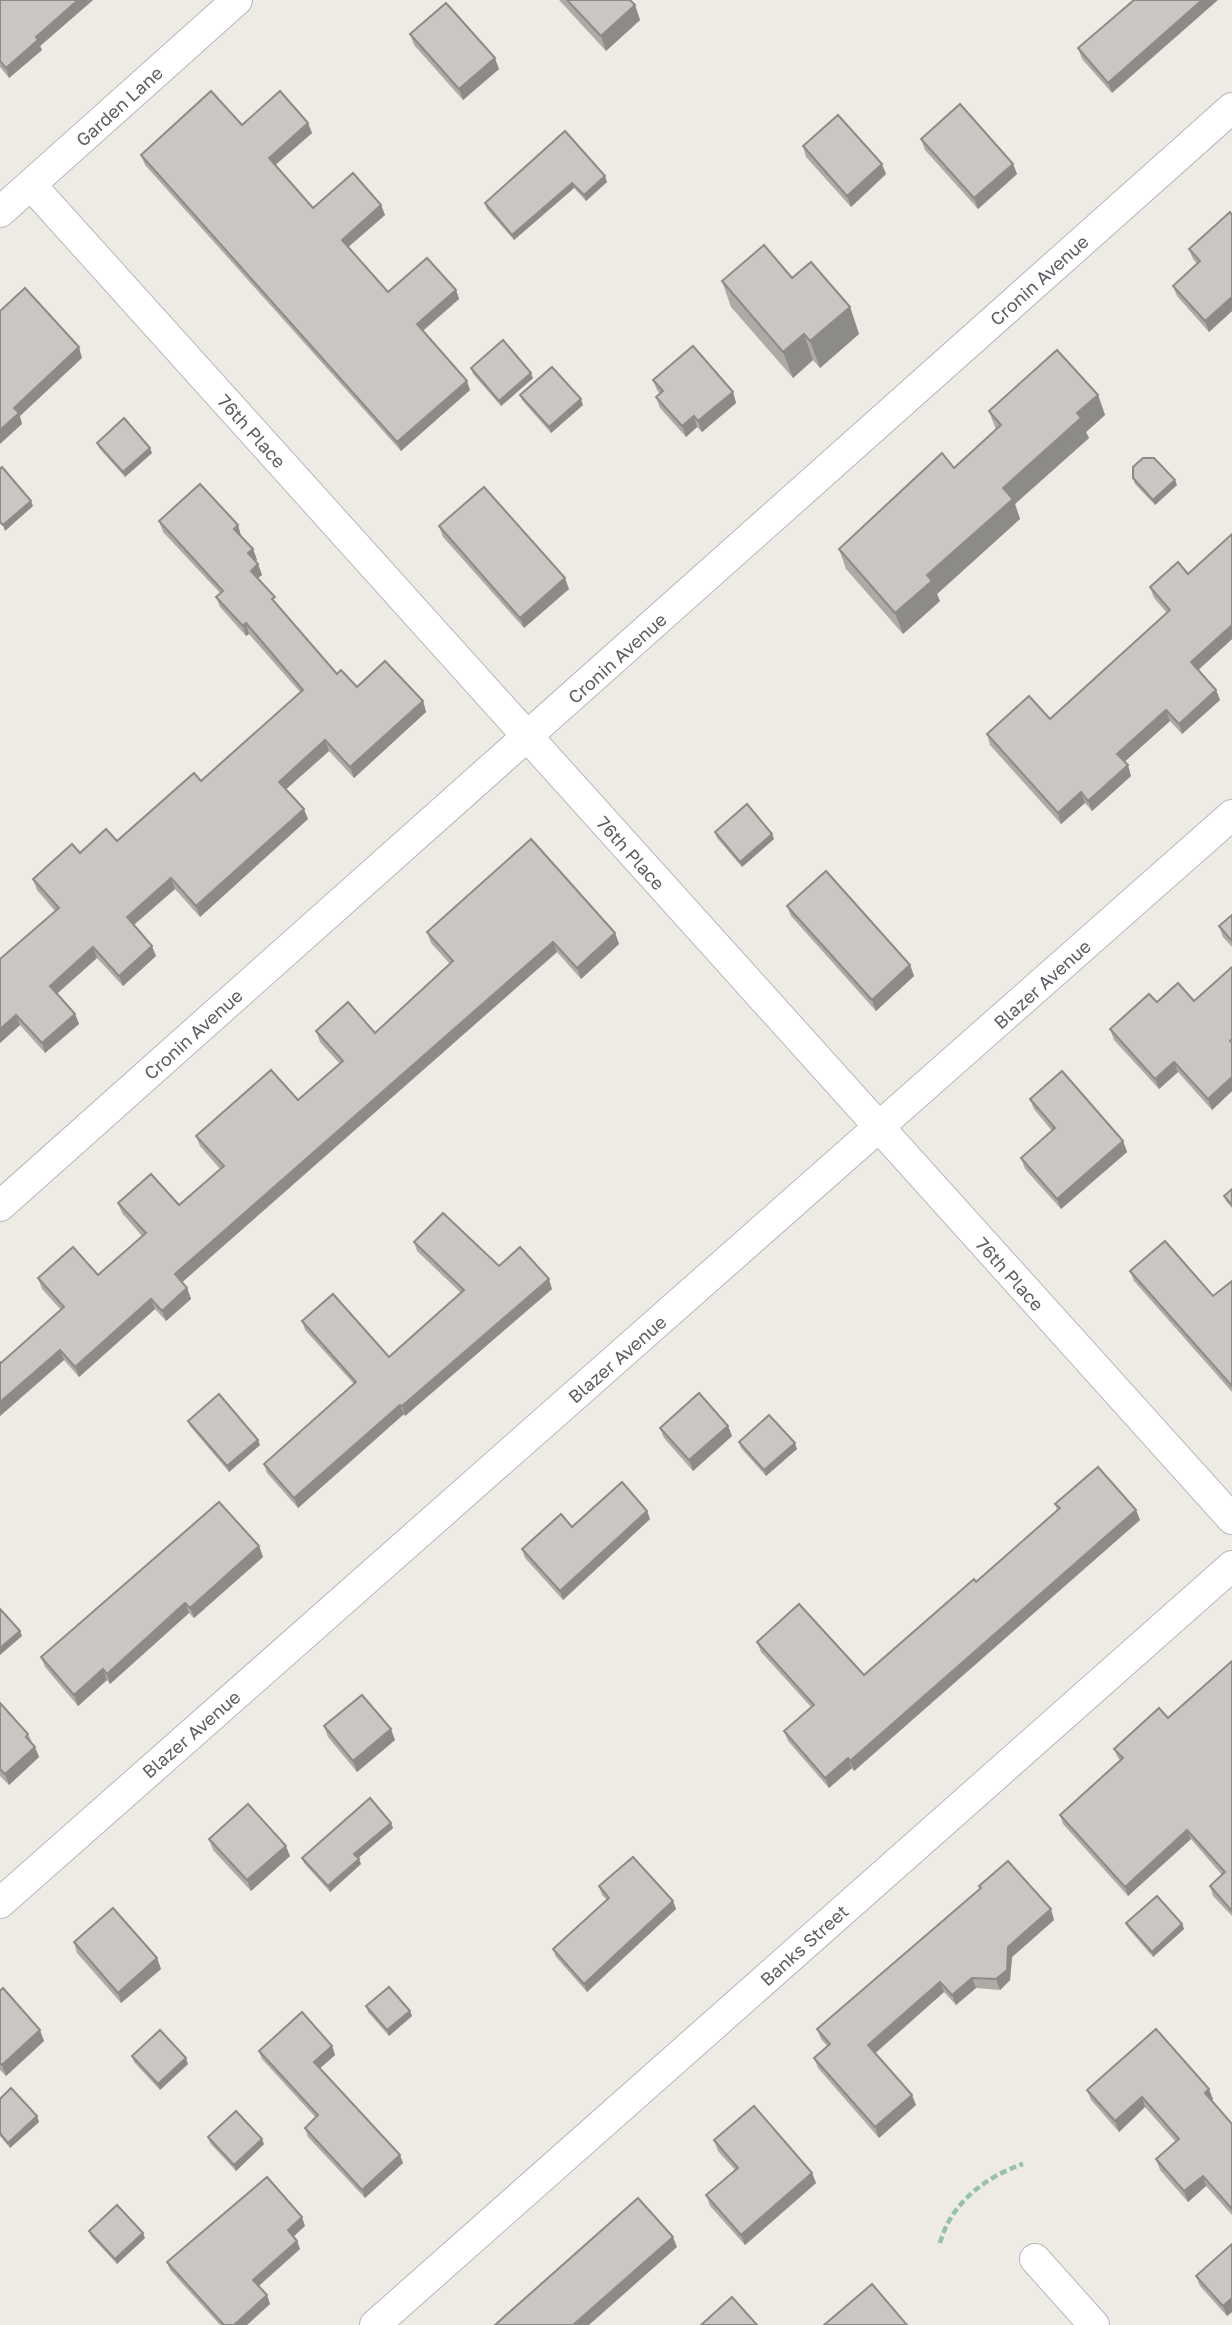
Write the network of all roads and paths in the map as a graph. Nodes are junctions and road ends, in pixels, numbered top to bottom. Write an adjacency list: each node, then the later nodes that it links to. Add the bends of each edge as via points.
1 (237, 0): 3 (street, Garden Lane)
2 (1232, 108): 5 (street, Cronin Avenue)
3 (31, 185): 4 (street, Garden Lane); 5 (street, 76th Place)
4 (0, 212)
5 (527, 738): 7 (street, 76th Place); 8 (street, Cronin Avenue)
6 (1232, 815): 7 (street, Blazer Avenue)
7 (879, 1129): 9 (street, 76th Place); 11 (street, Blazer Avenue)
8 (0, 1206)
9 (1232, 1520)
10 (1232, 1566): 15 (street, Banks Street)
11 (0, 1903)
12 (1023, 2164): 13 (path, via 980,2185 944,2226)
13 (940, 2243)
14 (1035, 2259): 16 (street)
15 (375, 2325)
16 (1094, 2325)

